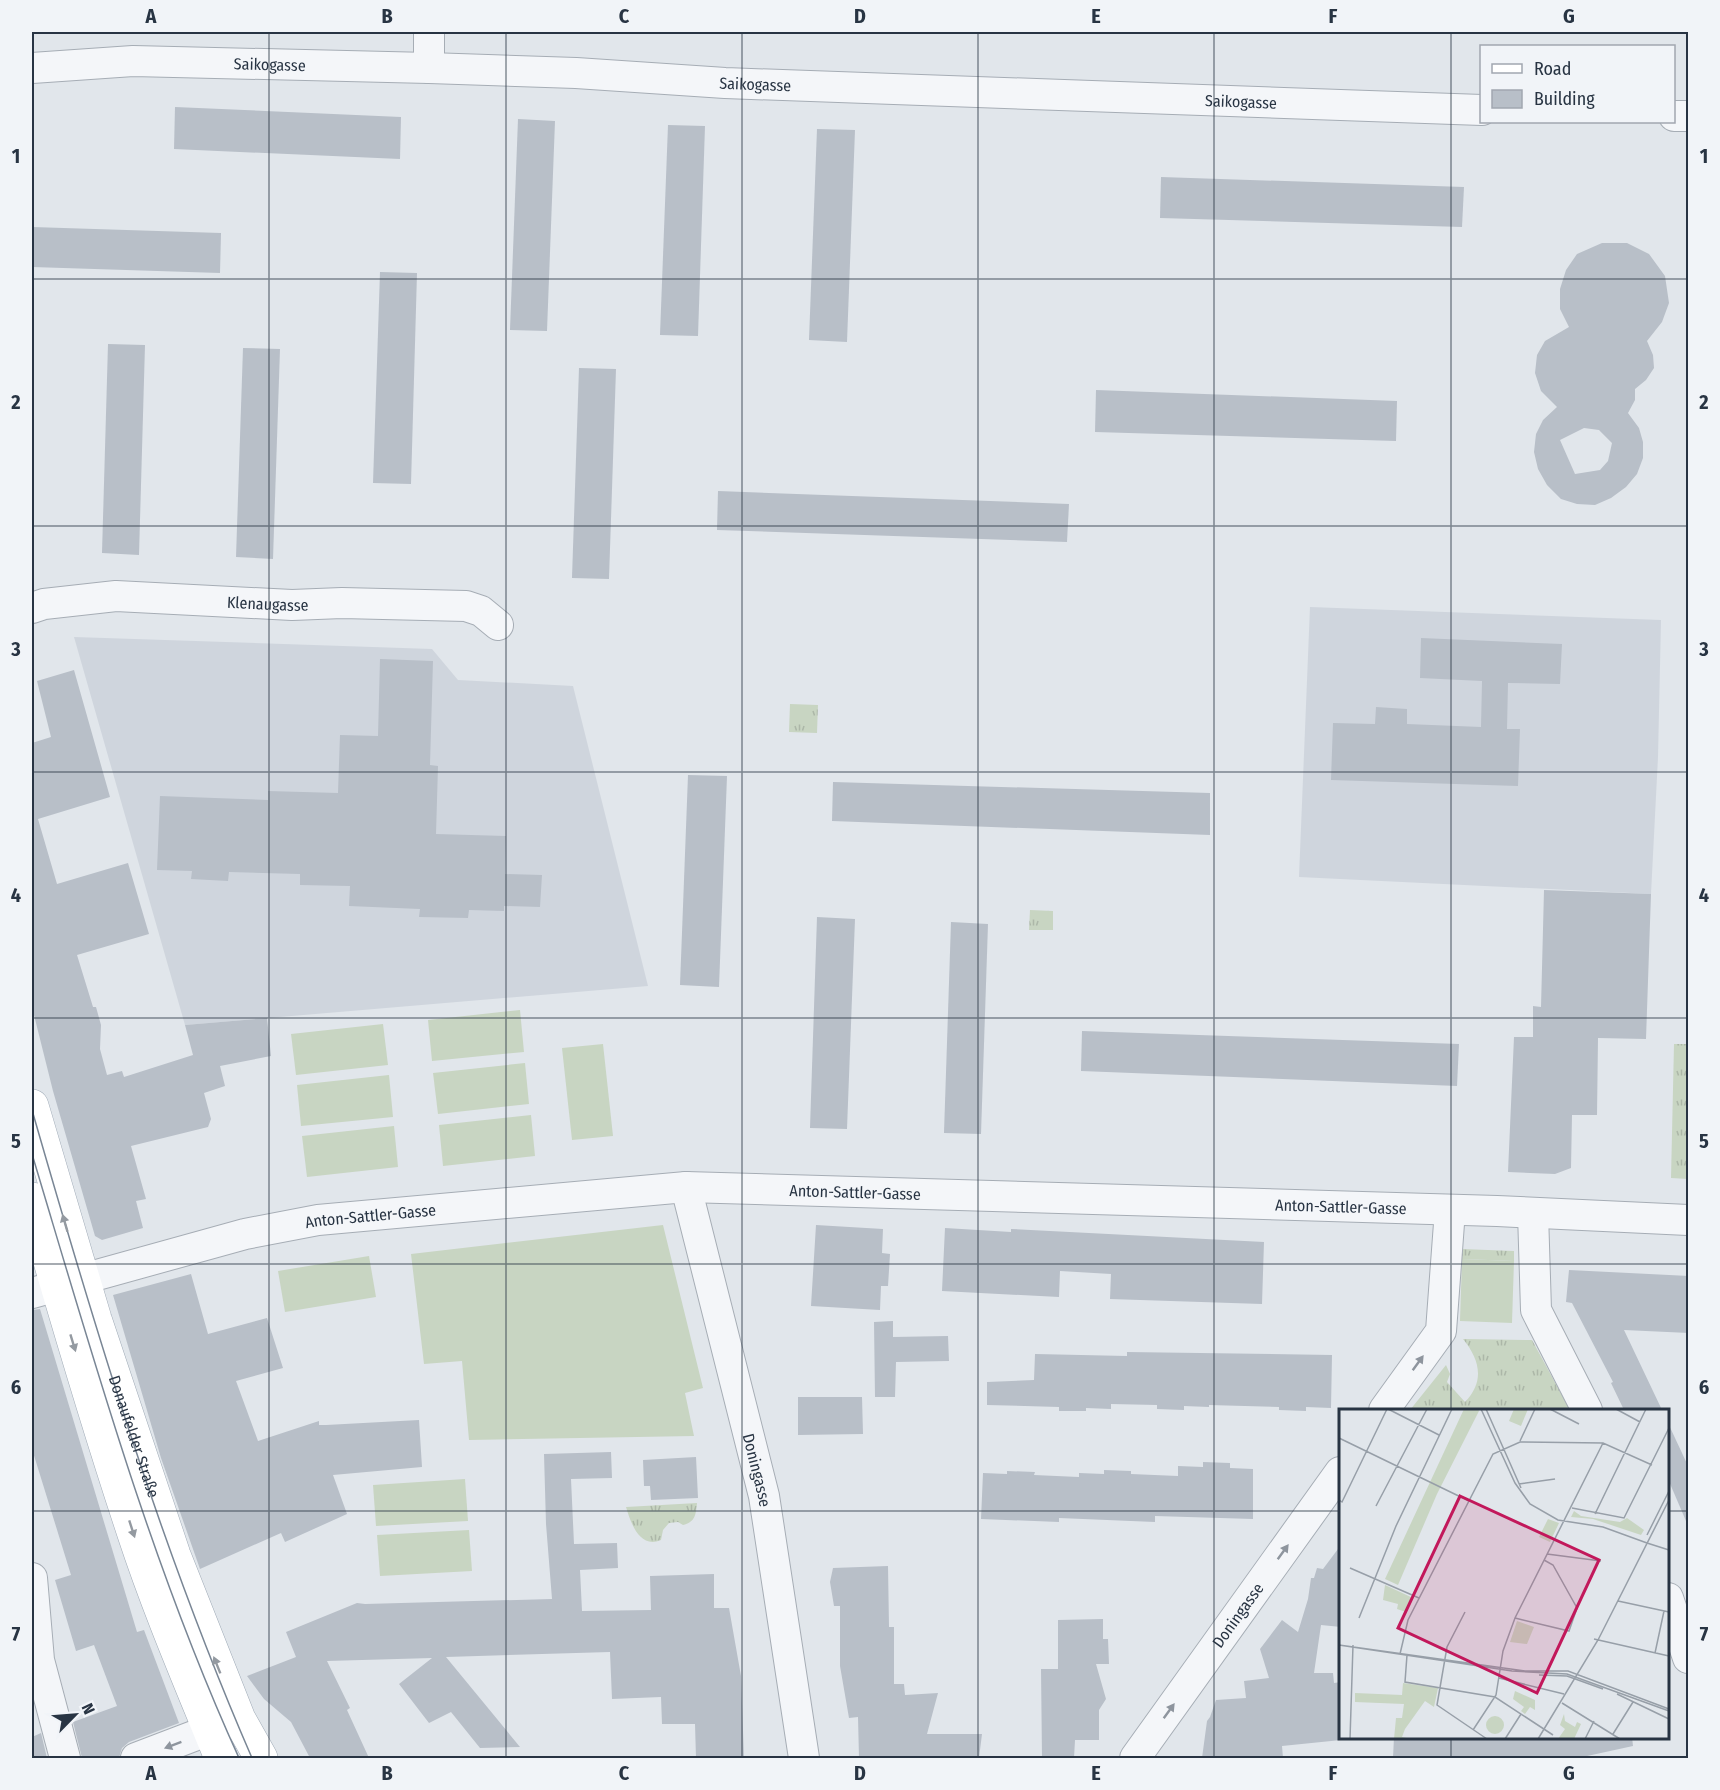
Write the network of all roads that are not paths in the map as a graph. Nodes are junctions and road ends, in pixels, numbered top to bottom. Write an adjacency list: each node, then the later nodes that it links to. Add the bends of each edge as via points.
1 (429, 32): 3 (street)
2 (32, 68): 3 (street, Saikogasse, via 133,61)
3 (429, 68): 4 (street, Saikogasse, via 746,84)
4 (1480, 110)
5 (32, 608): 6 (street, Klenaugasse, via 116,596 292,605 466,606)
6 (498, 625)
7 (32, 1106): 13 (main road, Donaufelder Straße, one-way to 7)
8 (686, 1187): 10 (street, Anton-Sattler-Gasse); 13 (street, Anton-Sattler-Gasse, via 318,1220 245,1234); 24 (street, Doningasse, via 764,1496)
9 (32, 1199): 13 (main road, Donaufelder Straße)
10 (1450, 1210): 11 (street, Anton-Sattler-Gasse); 14 (street, one-way to 10, via 1441,1331)
11 (1533, 1213): 12 (street, Anton-Sattler-Gasse); 15 (street, via 1536,1310)
12 (1689, 1220)
13 (57, 1286): 20 (main road, Donaufelder Straße, via 174,1556)
14 (1385, 1409)
15 (1586, 1409)
16 (1339, 1475): 25 (street, Doningasse, one-way to 16)
17 (32, 1578): 21 (street, via 39,1660)
18 (1669, 1601): 19 (street)
19 (1689, 1658)
20 (226, 1732): 22 (street, one-way to 22); 23 (main road, Donaufelder Straße)
21 (65, 1758)
22 (136, 1758)
23 (261, 1758)
24 (804, 1758)
25 (1135, 1758)

